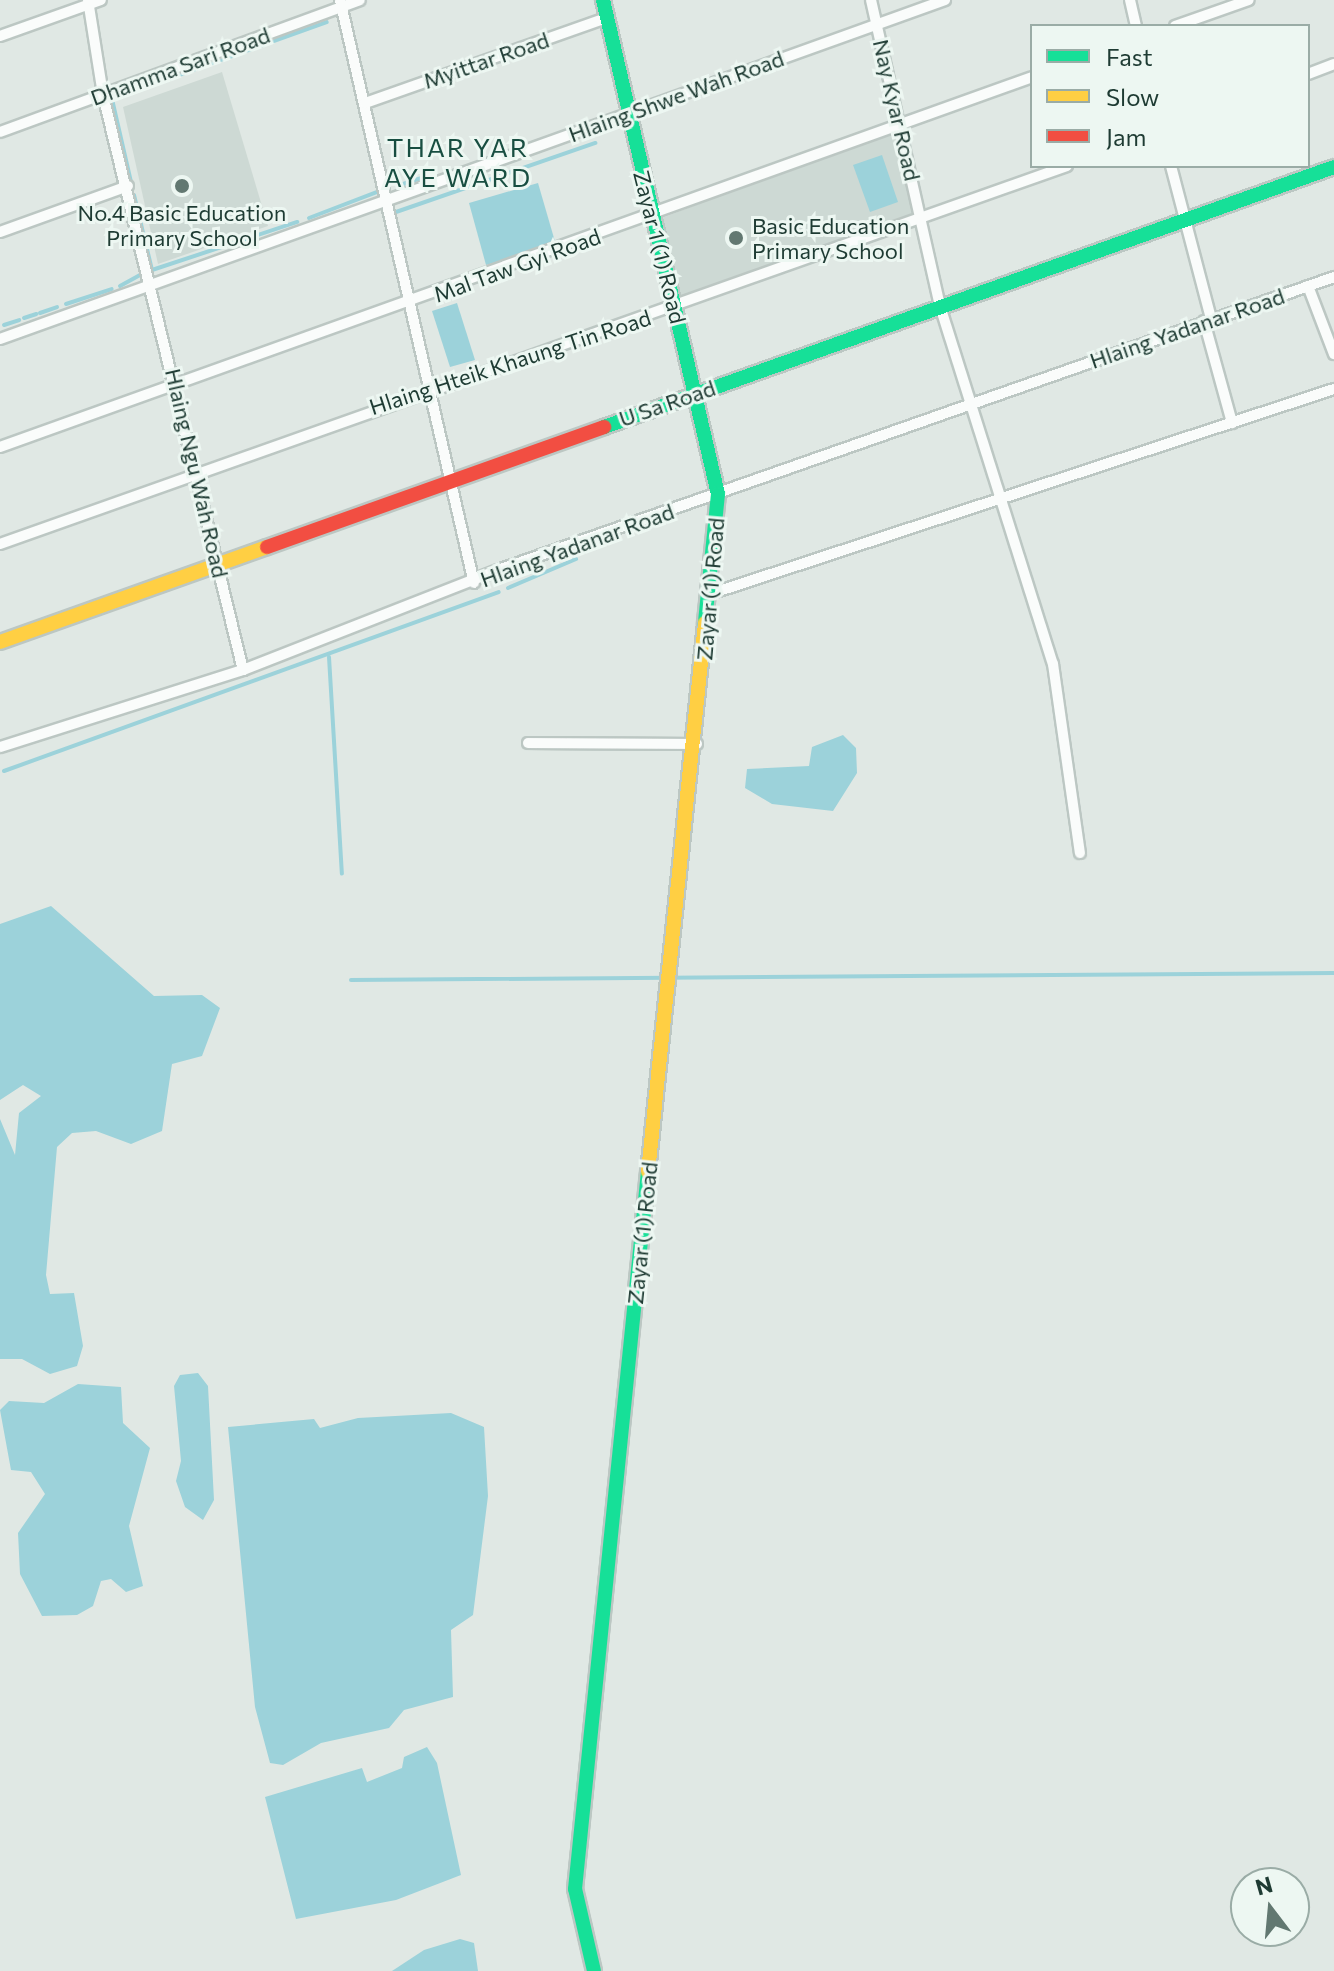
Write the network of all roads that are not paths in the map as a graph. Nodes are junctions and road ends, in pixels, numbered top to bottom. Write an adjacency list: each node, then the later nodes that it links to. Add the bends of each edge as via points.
1 (101, 0): 8 (street)
2 (360, 0): 9 (street, Dhamma Sari Road)
3 (603, 0): 10 (street, Zayar 1 (1) Road)
4 (871, 0): 11 (street, Nay Kyar Road)
5 (945, 0): 11 (street, Hlaing Shwe Wah Road)
6 (1130, 0): 12 (street)
7 (1249, 0): 13 (street)
8 (88, 2): 14 (street); 18 (street, Hlaing Ngu Wah Road)
9 (341, 3): 18 (street, Dhamma Sari Road); 19 (street)
10 (607, 18): 19 (street, Myittar Road); 20 (street, Zayar 1 (1) Road)
11 (876, 24): 20 (street, Hlaing Shwe Wah Road); 21 (street, Nay Kyar Road)
12 (1136, 24)
13 (1181, 24)
14 (0, 36)
15 (1334, 64): 16 (street)
16 (1310, 73)
17 (1030, 78): 21 (street, Mal Taw Gyi Road)
18 (103, 95): 22 (street, Dhamma Sari Road); 26 (street, Hlaing Ngu Wah Road)
19 (365, 103): 27 (street)
20 (628, 114): 27 (street, Hlaing Shwe Wah Road); 28 (street, Zayar 1 (1) Road)
21 (901, 124): 28 (street, Mal Taw Gyi Road); 29 (street, Nay Kyar Road)
22 (0, 132)
23 (1334, 167): 30 (street, U Sa Road)
24 (1061, 168): 29 (street, Hlaing Hteik Khaung Tin Road)
25 (1172, 168): 30 (street)
26 (128, 186): 31 (street); 32 (street, Hlaing Ngu Wah Road)
27 (387, 197): 32 (street, Hlaing Shwe Wah Road); 35 (street)
28 (651, 217): 35 (street, Mal Taw Gyi Road); 37 (street, Zayar 1 (1) Road)
29 (922, 218): 36 (street, Nay Kyar Road); 37 (street, Hlaing Hteik Khaung Tin Road)
30 (1185, 218): 36 (street, U Sa Road); 38 (street)
31 (0, 232)
32 (148, 276): 40 (street, Hlaing Shwe Wah Road); 42 (street, Hlaing Ngu Wah Road)
33 (1334, 277): 34 (street, Hlaing Yadanar Road)
34 (1308, 286): 38 (street, Hlaing Yadanar Road); 39 (street)
35 (410, 304): 42 (street, Mal Taw Gyi Road); 43 (street)
36 (940, 306): 45 (street, U Sa Road); 46 (street, Nay Kyar Road)
37 (675, 307): 43 (street, Hlaing Hteik Khaung Tin Road); 45 (street, Zayar 1 (1) Road)
38 (1207, 320): 46 (street, Hlaing Yadanar Road); 47 (street)
39 (1330, 332): 41 (street)
40 (0, 339)
41 (1334, 354)
42 (177, 382): 48 (street, Mal Taw Gyi Road); 49 (street, Hlaing Ngu Wah Road)
43 (431, 386): 49 (street, Hlaing Hteik Khaung Tin Road); 50 (street)
44 (1334, 389): 47 (street)
45 (697, 393): 50 (street, U Sa Road); 51 (street, Zayar 1 (1) Road)
46 (968, 408): 51 (street, Hlaing Yadanar Road); 52 (street, Nay Kyar Road)
47 (1232, 423): 52 (street)
48 (0, 447)
49 (197, 470): 53 (street, Hlaing Hteik Khaung Tin Road); 54 (street, Hlaing Ngu Wah Road)
50 (452, 479): 54 (street, U Sa Road); 55 (street)
51 (718, 494): 55 (street, Hlaing Yadanar Road); 56 (street, Zayar (1) Road)
52 (998, 501): 56 (street); 62 (street, Nay Kyar Road, via 1053,664)
53 (0, 544)
54 (218, 561): 57 (street, U Sa Road); 58 (street, Hlaing Ngu Wah Road)
55 (474, 583): 58 (street, Hlaing Yadanar Road)
56 (710, 594): 60 (street, Zayar (1) Road)
57 (0, 642)
58 (243, 670): 61 (street, Hlaing Yadanar Road)
59 (528, 743): 60 (street)
60 (697, 744): 63 (street, Zayar (1) Road, via 669,966 575,1889)
61 (0, 747)
62 (1080, 853)
63 (594, 1971)

